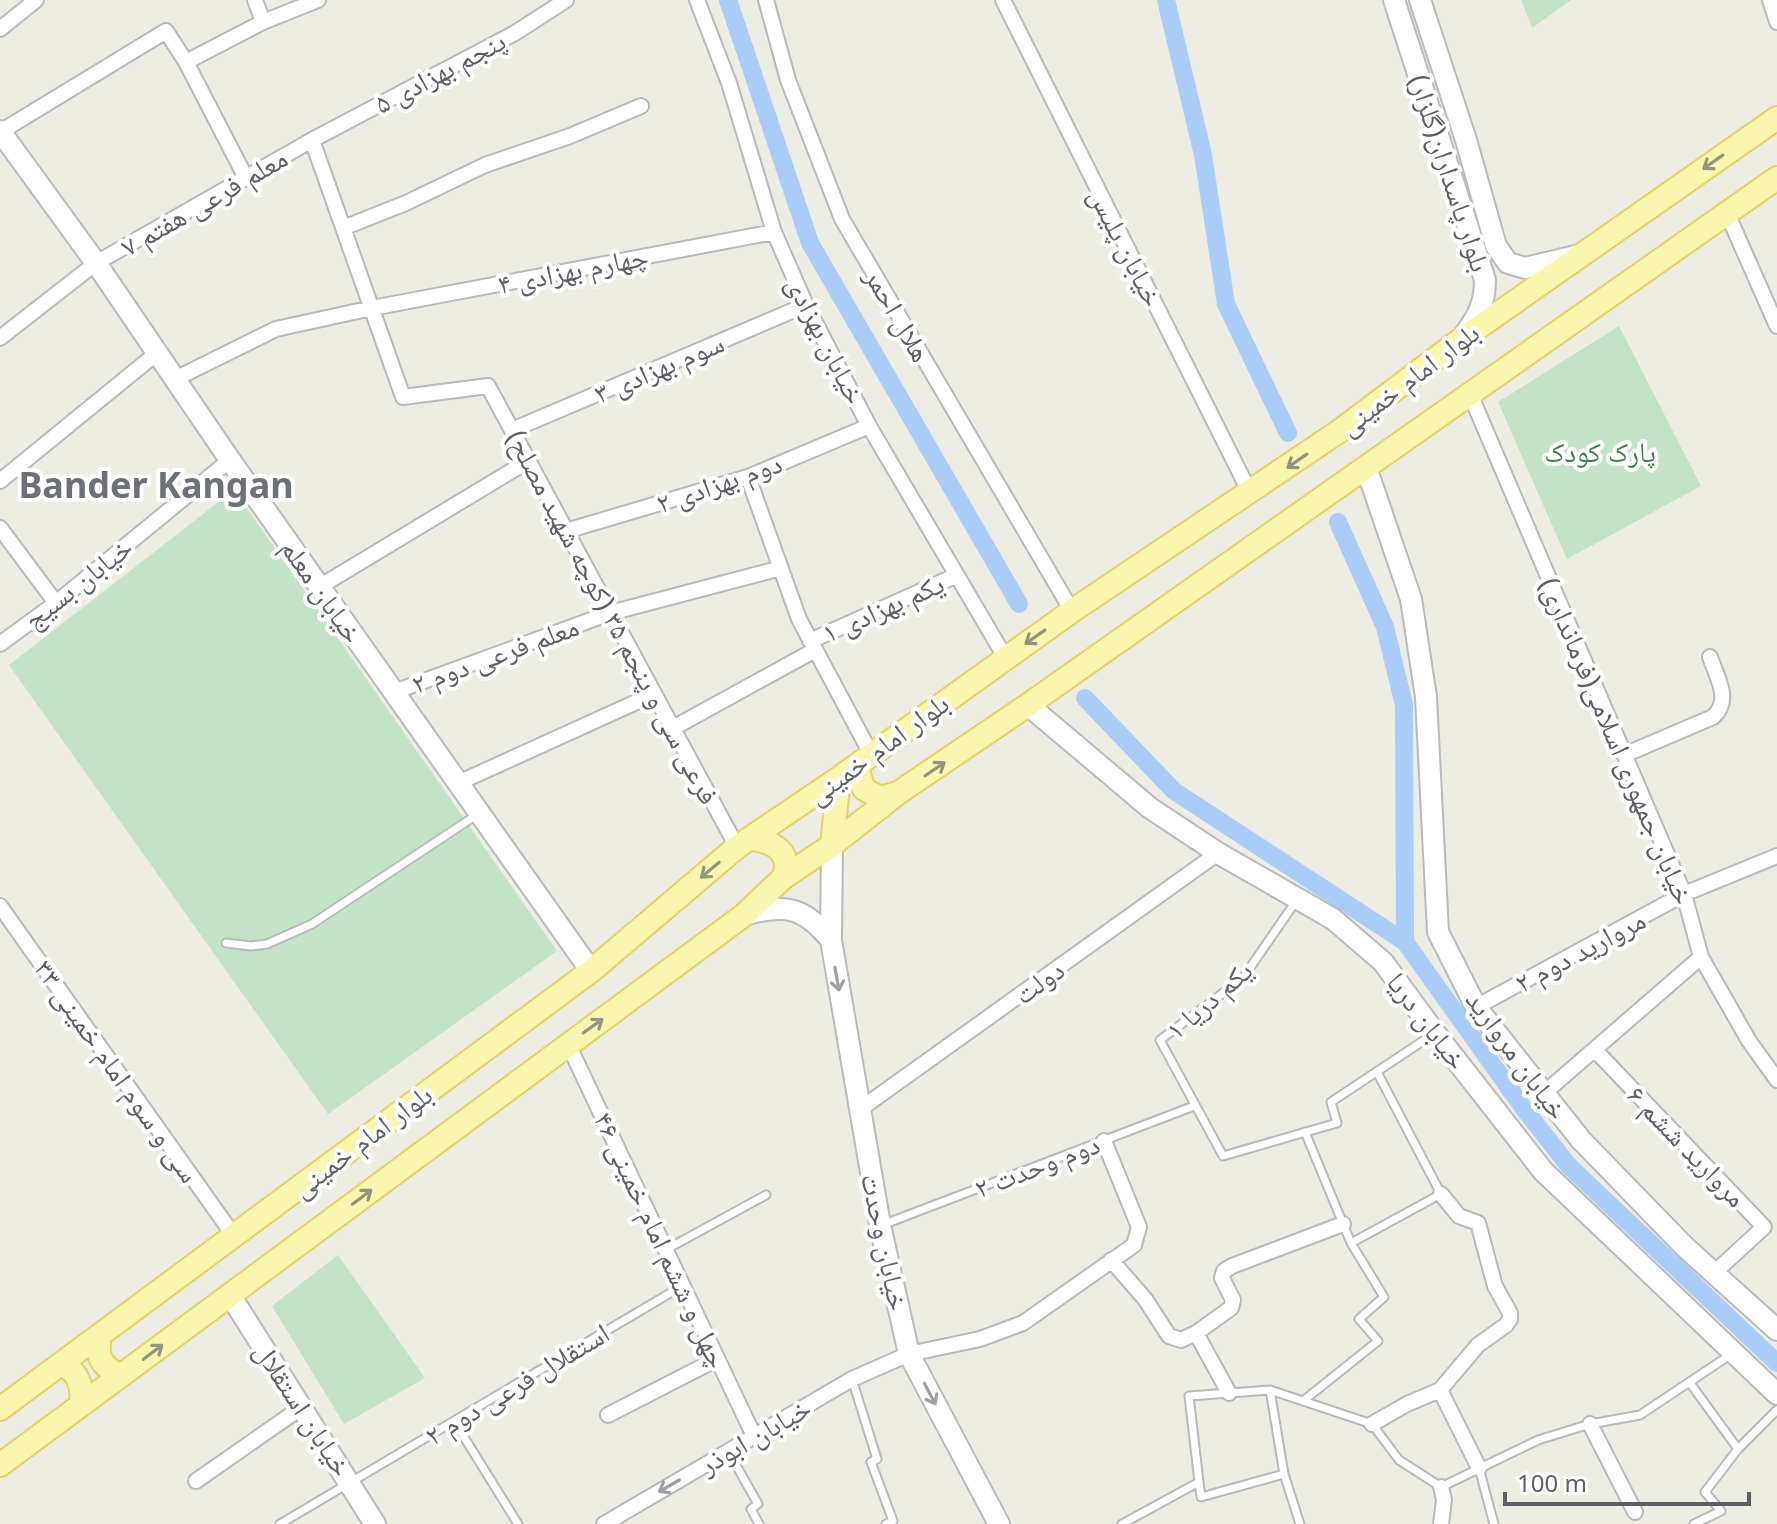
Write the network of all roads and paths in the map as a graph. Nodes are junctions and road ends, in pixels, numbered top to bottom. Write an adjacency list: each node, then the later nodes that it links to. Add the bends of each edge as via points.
1 (36, 0): 13 (street)
2 (255, 0): 11 (street)
3 (318, 0): 11 (street)
4 (566, 0): 18 (street, پنجم بهزادی ۵, via 515,33)
5 (697, 0): 25 (street, خیابان بهزادی, via 729,83)
6 (766, 0): 50 (street, هلال احمر, via 788,80 842,219)
7 (1003, 0): 43 (street, خیابان پلیس)
8 (1394, 0): 20 (main road, بلوار پاسداران(گلزار))
9 (1420, 0): 19 (main road, بلوار پاسداران(گلزار))
10 (1770, 0): 12 (street)
11 (263, 22): 14 (street)
12 (1777, 22)
13 (0, 29)
14 (186, 62): 17 (street, via 166,31); 21 (street)
15 (641, 106): 24 (street, via 485,165)
16 (1777, 118): 26 (main road, بلوار امام خمینی, one-way to 26)
17 (0, 131): 27 (main road, خیابان معلم)
18 (312, 140): 21 (street, معلم فرعی هفتم ۷); 24 (street)
19 (1466, 140): 20 (main road); 26 (main road, بلوار پاسداران(گلزار), via 1496,246 1508,263 1525,268)
20 (1444, 150): 32 (main road, بلوار پاسداران(گلزار), via 1485,280 1477,319)
21 (246, 178): 27 (street, معلم فرعی هفتم ۷)
22 (1777, 178): 23 (main road, بلوار امام خمینی)
23 (1727, 213): 30 (street); 35 (main road, بلوار امام خمینی)
24 (343, 228): 29 (street)
25 (774, 232): 28 (street, خیابان بهزادی); 29 (street, چهارم بهزادی ۴)
26 (1580, 255): 32 (main road, بلوار امام خمینی)
27 (96, 263): 31 (street, معلم فرعی هفتم ۷); 33 (main road, خیابان معلم)
28 (806, 305): 36 (street, خیابان بهزادی); 37 (street, سوم بهزادی ۳)
29 (372, 308): 34 (street, چهارم بهزادی ۴, via 276,329); 37 (street, فرعی سی و پنجم ۳۵ (کوچه شهید مصلح), via 403,397 488,386)
30 (1777, 326)
31 (0, 338)
32 (1459, 341): 43 (main road, بلوار امام خمینی, one-way to 43)
33 (157, 353): 34 (main road, خیابان معلم); 42 (street)
34 (177, 378): 38 (main road, خیابان معلم)
35 (1470, 394): 40 (main road, بلوار امام خمینی); 60 (street, خیابان جمهوری اسلامی(فرمانداری))
36 (869, 426): 41 (street, دوم بهزادی ۲); 47 (street, خیابان بهزادی)
37 (512, 430): 39 (street, فرعی سی و پنجم ۳۵ (کوچه شهید مصلح))
38 (230, 460): 48 (main road, خیابان معلم); 49 (street, خیابان بسیج)
39 (528, 461): 45 (street, فرعی سی و پنجم ۳۵ (کوچه شهید مصلح)); 48 (street)
40 (1366, 467): 58 (main road, بلوار امام خمینی); 79 (main road, خیابان مروارید, via 1414,613 1426,697 1438,932)
41 (748, 477): 45 (street, دوم بهزادی ۲); 46 (street)
42 (0, 481)
43 (1250, 493): 50 (main road, بلوار امام خمینی)
44 (0, 528): 49 (street)
45 (566, 531): 51 (street, فرعی سی و پنجم ۳۵ (کوچه شهید مصلح))
46 (781, 568): 51 (street, معلم فرعی دوم ۲); 53 (street)
47 (955, 576): 53 (street, یکم بهزادی ۱); 54 (street, خیابان بهزادی)
48 (319, 587): 56 (main road, خیابان معلم)
49 (56, 603): 52 (street, خیابان بسیج)
50 (1072, 611): 54 (main road, بلوار امام خمینی, one-way to 54)
51 (610, 613): 56 (street, معلم فرعی دوم ۲); 57 (street, فرعی سی و پنجم ۳۵ (کوچه شهید مصلح))
52 (0, 644)
53 (813, 645): 59 (street, یکم بهزادی ۱); 61 (street)
54 (1005, 657): 61 (main road, بلوار امام خمینی)
55 (1710, 657): 60 (street, via 1724,695 1721,709)
56 (394, 692): 63 (main road, خیابان معلم)
57 (654, 694): 59 (street, فرعی سی و پنجم ۳۵ (کوچه شهید مصلح)); 63 (street)
58 (1028, 705): 64 (main road, بلوار امام خمینی, one-way to 58); 68 (main road, خیابان دریا, via 1150,808)
59 (673, 728): 66 (street, فرعی سی و پنجم ۳۵ (کوچه شهید مصلح))
60 (1624, 755): 71 (street, خیابان جمهوری اسلامی(فرمانداری))
61 (866, 758): 62 (main road, بلوار امام خمینی); 64 (main road, via 859,781 871,795)
62 (839, 778): 66 (main road, بلوار امام خمینی); 67 (main road)
63 (458, 783): 65 (main road, خیابان معلم)
64 (898, 793): 67 (main road, بلوار امام خمینی)
65 (479, 813): 76 (lane, via 312,924 267,944); 78 (main road, خیابان معلم)
66 (745, 843): 70 (main road, via 773,844 783,853); 78 (main road, بلوار امام خمینی, one-way to 78)
67 (832, 845): 70 (main road, بلوار امام خمینی); 75 (main road, خیابان وحدت)
68 (1218, 853): 72 (main road, خیابان دریا); 87 (street, دولت)
69 (1777, 856): 71 (street, مروارید دوم ۲)
70 (783, 878): 74 (main road, بلوار امام خمینی)
71 (1684, 894): 77 (street, خیابان جمهوری اسلامی(فرمانداری)); 79 (street, مروارید دوم ۲)
72 (1298, 899): 80 (main road, خیابان دریا, via 1333,919 1383,962); 86 (lane, یکم دریا ۱, via 1243,978 1160,1040)
73 (0, 906): 94 (street, سی و سوم امام خمینی ۳۳)
74 (744, 915): 75 (main road, via 770,907 793,910 817,923); 81 (main road, بلوار امام خمینی, one-way to 74)
75 (831, 940): 87 (main road, خیابان وحدت, one-way to 87)
76 (226, 943)
77 (1701, 957): 82 (street); 84 (street, خیابان جمهوری اسلامی(فرمانداری))
78 (591, 971): 94 (main road, بلوار امام خمینی)
79 (1476, 1007): 85 (main road, خیابان مروارید)
80 (1435, 1033): 83 (lane); 104 (main road, خیابان دریا, via 1543,1171)
81 (568, 1044): 96 (street, چهل و ششم امام خمینی ۴۶); 100 (main road, بلوار امام خمینی, one-way to 81)
82 (1595, 1050): 85 (street); 98 (street, مروارید ششم ۶, via 1764,1227)
83 (1377, 1072): 88 (lane, via 1331,1102 1337,1123); 90 (lane)
84 (1776, 1078)
85 (1543, 1094): 98 (main road, خیابان مروارید, via 1581,1140)
86 (1194, 1106): 88 (lane, via 1223,1156); 89 (lane, دوم وحدت ۲)
87 (859, 1110): 93 (main road, خیابان وحدت)
88 (1305, 1132): 92 (lane)
89 (1104, 1141): 93 (lane, دوم وحدت ۲); 97 (street, خیابان ابوذر, via 1139,1227 1134,1245)
90 (1441, 1194): 95 (lane); 112 (street, via 1459,1216 1478,1223 1495,1286 1510,1313 1506,1325 1478,1345)
91 (766, 1195): 96 (lane)
92 (1343, 1224): 95 (lane); 102 (street, via 1224,1271 1231,1308)
93 (880, 1225): 105 (main road, خیابان وحدت)
94 (234, 1236): 103 (main road, بلوار امام خمینی)
95 (1351, 1243): 115 (lane, via 1384,1297 1359,1319 1378,1341)
96 (667, 1249): 99 (street, چهل و ششم امام خمینی ۴۶)
97 (1111, 1260): 102 (street, via 1169,1336 1181,1340); 105 (street, خیابان ابوذر, via 1023,1323 980,1339)
98 (1714, 1273): 101 (main road, خیابان مروارید)
99 (684, 1285): 106 (street, چهل و ششم امام خمینی ۴۶); 121 (lane, استقلال فرعی دوم ۲)
100 (230, 1295): 108 (main road, بلوار امام خمینی, one-way to 100); 117 (main road, خیابان استقلال)
101 (1777, 1330)
102 (1196, 1333): 113 (street)
103 (100, 1336): 107 (main road, بلوار امام خمینی); 108 (main road, via 100,1362)
104 (1735, 1351): 110 (lane); 114 (main road, خیابان دریا)
105 (909, 1354): 109 (street, خیابان ابوذر); 141 (main road, خیابان وحدت, one-way to 141)
106 (717, 1359): 120 (street); 124 (street, چهل و ششم امام خمینی ۴۶)
107 (62, 1364): 116 (main road, via 79,1380); 118 (main road, بلوار امام خمینی)
108 (120, 1376): 116 (main road, بلوار امام خمینی)
109 (852, 1379): 124 (street, خیابان ابوذر); 140 (lane, via 877,1459 871,1462 893,1521)
110 (1690, 1383): 123 (lane, via 1640,1415); 125 (lane)
111 (1270, 1390): 113 (lane); 115 (lane); 129 (lane)
112 (1440, 1390): 122 (street); 128 (street)
113 (1229, 1393): 131 (lane, via 1189,1396)
114 (1777, 1394)
115 (1303, 1401): 122 (lane)
116 (81, 1405): 127 (main road, بلوار امام خمینی)
117 (302, 1407): 130 (street); 132 (main road, خیابان استقلال)
118 (0, 1409)
119 (1777, 1410): 125 (lane)
120 (608, 1415)
121 (454, 1421): 132 (lane, استقلال فرعی دوم ۲); 137 (lane)
122 (1372, 1424): 133 (lane, via 1399,1460)
123 (1590, 1424): 128 (lane, via 1538,1440); 134 (street)
124 (754, 1436): 126 (street, خیابان ابوذر)
125 (1738, 1449): 146 (lane, via 1705,1492 1721,1511)
126 (728, 1451): 138 (street, خیابان ابوذر, one-way to 138); 139 (lane, via 758,1504 751,1509)
127 (0, 1465)
128 (1479, 1468): 133 (lane); 145 (lane)
129 (1284, 1474): 131 (lane, via 1201,1497); 143 (lane)
130 (196, 1481)
131 (1199, 1482): 142 (lane)
132 (350, 1483): 135 (lane, استقلال فرعی دوم ۲); 136 (main road, خیابان استقلال)
133 (1441, 1487): 144 (street)
134 (1635, 1512)
135 (280, 1524)
136 (375, 1524)
137 (518, 1524)
138 (604, 1524)
139 (759, 1524)
140 (886, 1524)
141 (999, 1524)
142 (1122, 1524)
143 (1300, 1524)
144 (1441, 1524)
145 (1494, 1524)
146 (1694, 1524)

